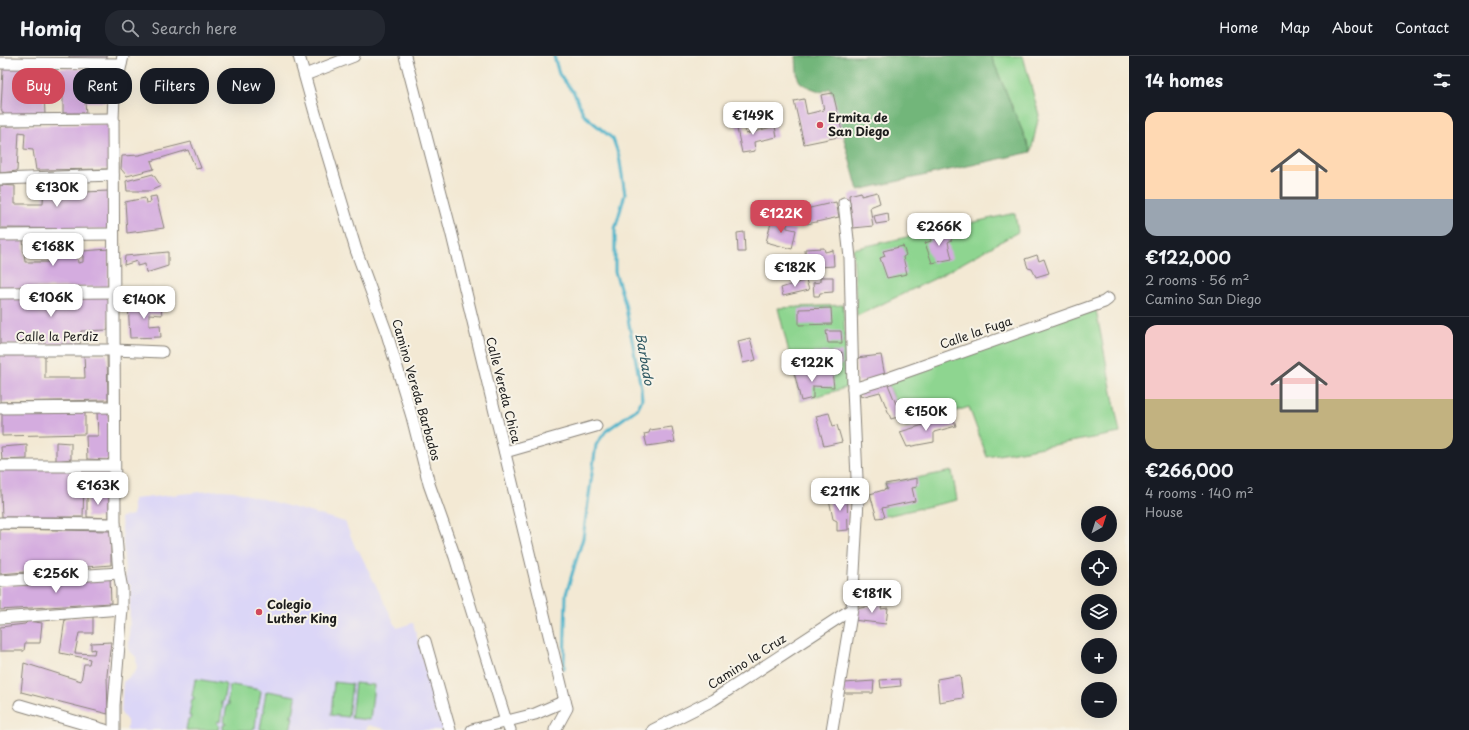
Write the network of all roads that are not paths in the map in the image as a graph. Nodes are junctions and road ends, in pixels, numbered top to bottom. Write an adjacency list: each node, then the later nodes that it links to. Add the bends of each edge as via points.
1 (299, 56): 6 (street, Camino Vereda Barbados)
2 (354, 56): 6 (street)
3 (405, 56): 24 (street, Calle Vereda Chica)
4 (122, 60): 5 (street); 7 (street, via 114,95)
5 (0, 63)
6 (305, 75): 37 (street, Camino Vereda Barbados, via 356,250 387,334 429,484 455,557)
7 (113, 119): 8 (street); 9 (street)
8 (0, 120)
9 (113, 175): 10 (street); 12 (street)
10 (0, 179)
11 (844, 203): 20 (street, via 850,258)
12 (113, 234): 13 (street); 15 (street)
13 (0, 235)
14 (0, 292): 15 (street)
15 (114, 292): 18 (street)
16 (1108, 299): 20 (street, Calle la Fuga)
17 (0, 350): 18 (street, Calle la Perdiz)
18 (114, 350): 19 (street, Calle la Perdiz); 21 (street)
19 (162, 352)
20 (853, 389): 31 (street, via 858,500)
21 (114, 407): 22 (street); 26 (street)
22 (0, 408)
23 (596, 426): 24 (street)
24 (505, 452): 35 (street, Calle Vereda Chica)
25 (0, 466): 26 (street)
26 (114, 466): 28 (street)
27 (0, 523): 28 (street)
28 (115, 524): 29 (street)
29 (119, 573): 30 (street); 32 (street)
30 (0, 581)
31 (852, 609): 43 (street, Camino la Cruz, via 713,700); 44 (street)
32 (122, 610): 33 (street); 39 (street)
33 (0, 618)
34 (425, 641): 40 (street)
35 (565, 701): 37 (street); 42 (street, Calle Vereda Chica, via 567,708)
36 (20, 705): 38 (street)
37 (508, 726): 41 (street)
38 (105, 730)
39 (114, 730)
40 (450, 730)
41 (472, 730)
42 (555, 730)
43 (653, 730)
44 (832, 730)

